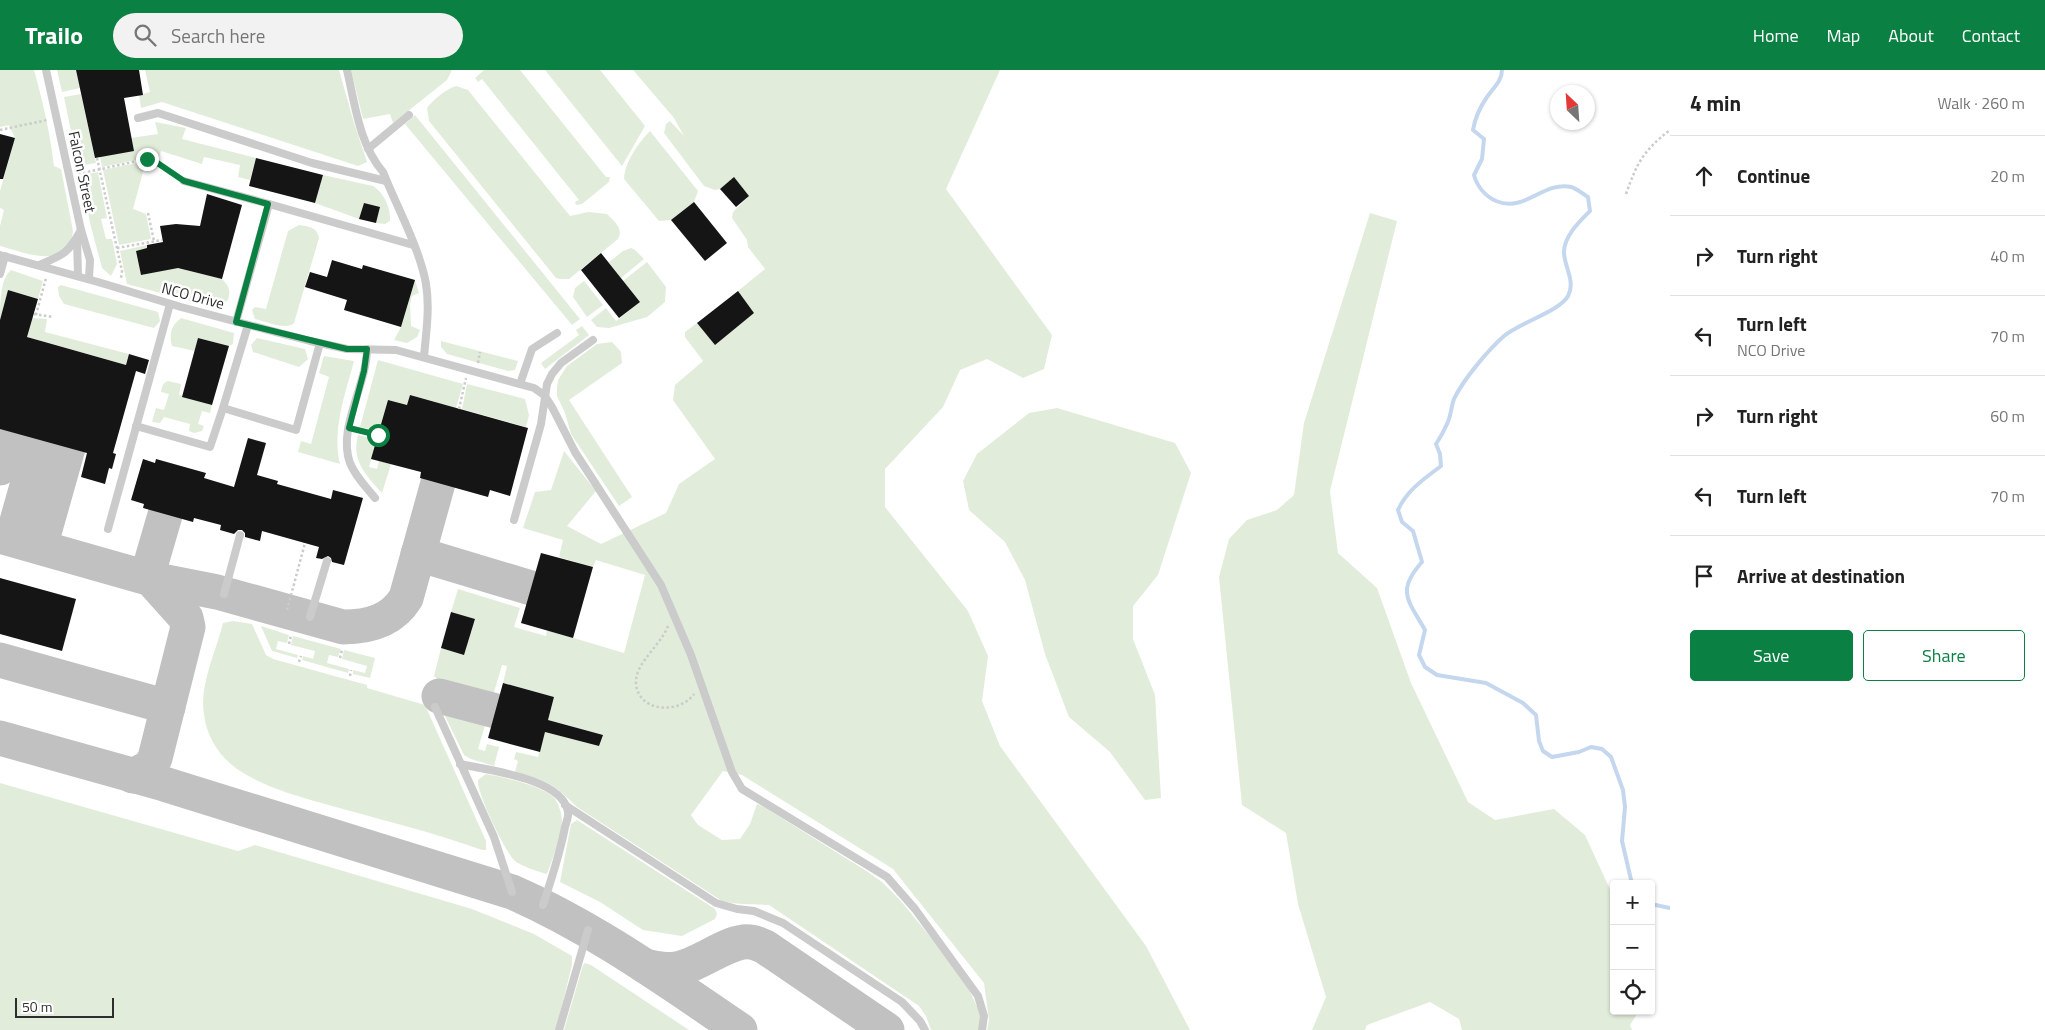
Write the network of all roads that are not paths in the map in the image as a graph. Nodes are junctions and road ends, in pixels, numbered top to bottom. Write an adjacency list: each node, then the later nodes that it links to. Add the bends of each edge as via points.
1 (46, 70): 9 (lane, Falcon Street)
2 (347, 70): 5 (lane)
3 (409, 115): 5 (lane)
4 (138, 118): 6 (lane, via 158,113 312,163)
5 (368, 150): 6 (lane)
6 (386, 180): 10 (lane)
7 (184, 181): 8 (lane)
8 (268, 204): 10 (lane); 17 (lane)
9 (79, 233): 12 (lane, via 71,248); 14 (lane); 15 (lane, Falcon Street, via 90,260)
10 (413, 246): 23 (lane, via 426,284 428,321)
11 (2, 255): 12 (lane, NCO Drive); 13 (lane)
12 (39, 265): 14 (lane, NCO Drive)
13 (0, 274)
14 (78, 276): 15 (lane, NCO Drive)
15 (89, 279): 16 (lane, NCO Drive)
16 (170, 304): 17 (lane, NCO Drive); 27 (lane)
17 (236, 322): 18 (lane, NCO Drive)
18 (248, 325): 21 (lane, NCO Drive); 26 (lane)
19 (557, 333): 24 (lane, via 532,349)
20 (593, 340): 25 (lane, via 552,374)
21 (320, 343): 22 (lane, NCO Drive, via 347,349); 26 (lane, via 296,430)
22 (367, 349): 23 (lane, NCO Drive, via 396,350); 28 (lane, via 349,428 348,448 350,462 358,478)
23 (424, 357): 24 (lane, NCO Drive)
24 (524, 385): 25 (lane, NCO Drive)
25 (544, 395): 29 (lane, via 541,424); 43 (lane, via 575,452 661,585 699,678 732,772 742,789 887,878 915,909 978,996 984,1016)
26 (223, 408): 27 (lane, via 210,447)
27 (136, 426): 30 (lane)
28 (375, 498)
29 (514, 520)
30 (108, 529)
31 (240, 535): 33 (lane)
32 (326, 560): 34 (lane)
33 (224, 594)
34 (310, 617)
35 (435, 707): 36 (lane)
36 (460, 764): 37 (lane, via 535,782 550,788); 38 (lane, via 494,838)
37 (565, 805): 39 (lane, via 568,813 565,830); 42 (lane, via 716,903 754,911 783,923 902,1002)
38 (512, 892)
39 (542, 905)
40 (588, 930): 41 (lane)
41 (560, 1030)
42 (925, 1030)
43 (982, 1030)

